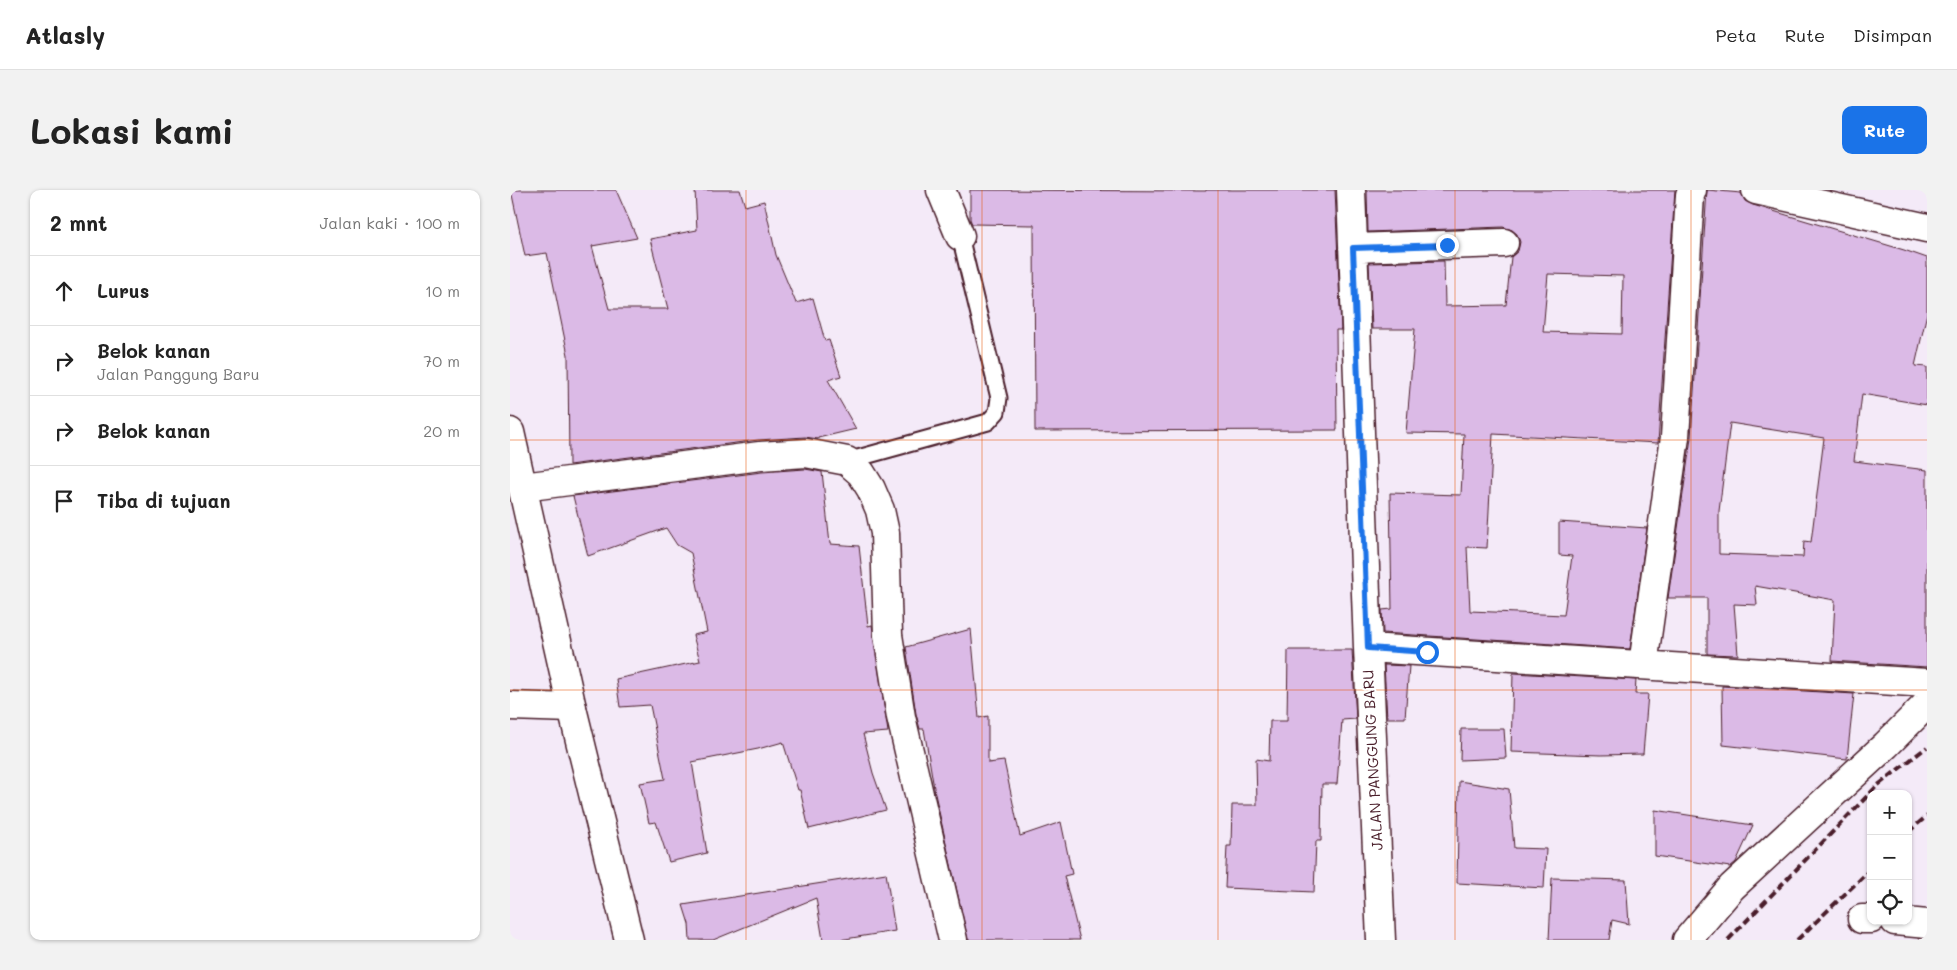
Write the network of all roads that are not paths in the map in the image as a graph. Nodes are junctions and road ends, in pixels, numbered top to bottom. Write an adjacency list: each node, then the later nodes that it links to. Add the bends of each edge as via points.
1 (941, 190): 6 (street)
2 (1351, 190): 8 (street, JALAN PANGGUNG BARU)
3 (1692, 190): 13 (street, via 1675,437)
4 (1756, 190): 5 (street)
5 (1927, 228)
6 (960, 236): 10 (lane, via 999,398 997,412 988,422)
7 (1504, 243): 8 (street)
8 (1353, 248): 12 (street, JALAN PANGGUNG BARU)
9 (510, 432): 11 (street)
10 (847, 461): 11 (street, via 806,453 777,454); 21 (street, via 871,488 882,518 888,635 902,717)
11 (523, 487): 17 (street)
12 (1368, 648): 13 (street); 22 (street, JALAN PANGGUNG BARU)
13 (1643, 666): 14 (street)
14 (1927, 682)
15 (1927, 704): 23 (street, via 1732,887)
16 (510, 706): 17 (street)
17 (572, 708): 20 (street)
18 (1912, 923): 19 (street)
19 (1927, 924)
20 (629, 940)
21 (953, 940)
22 (1381, 940)
23 (1686, 940)

